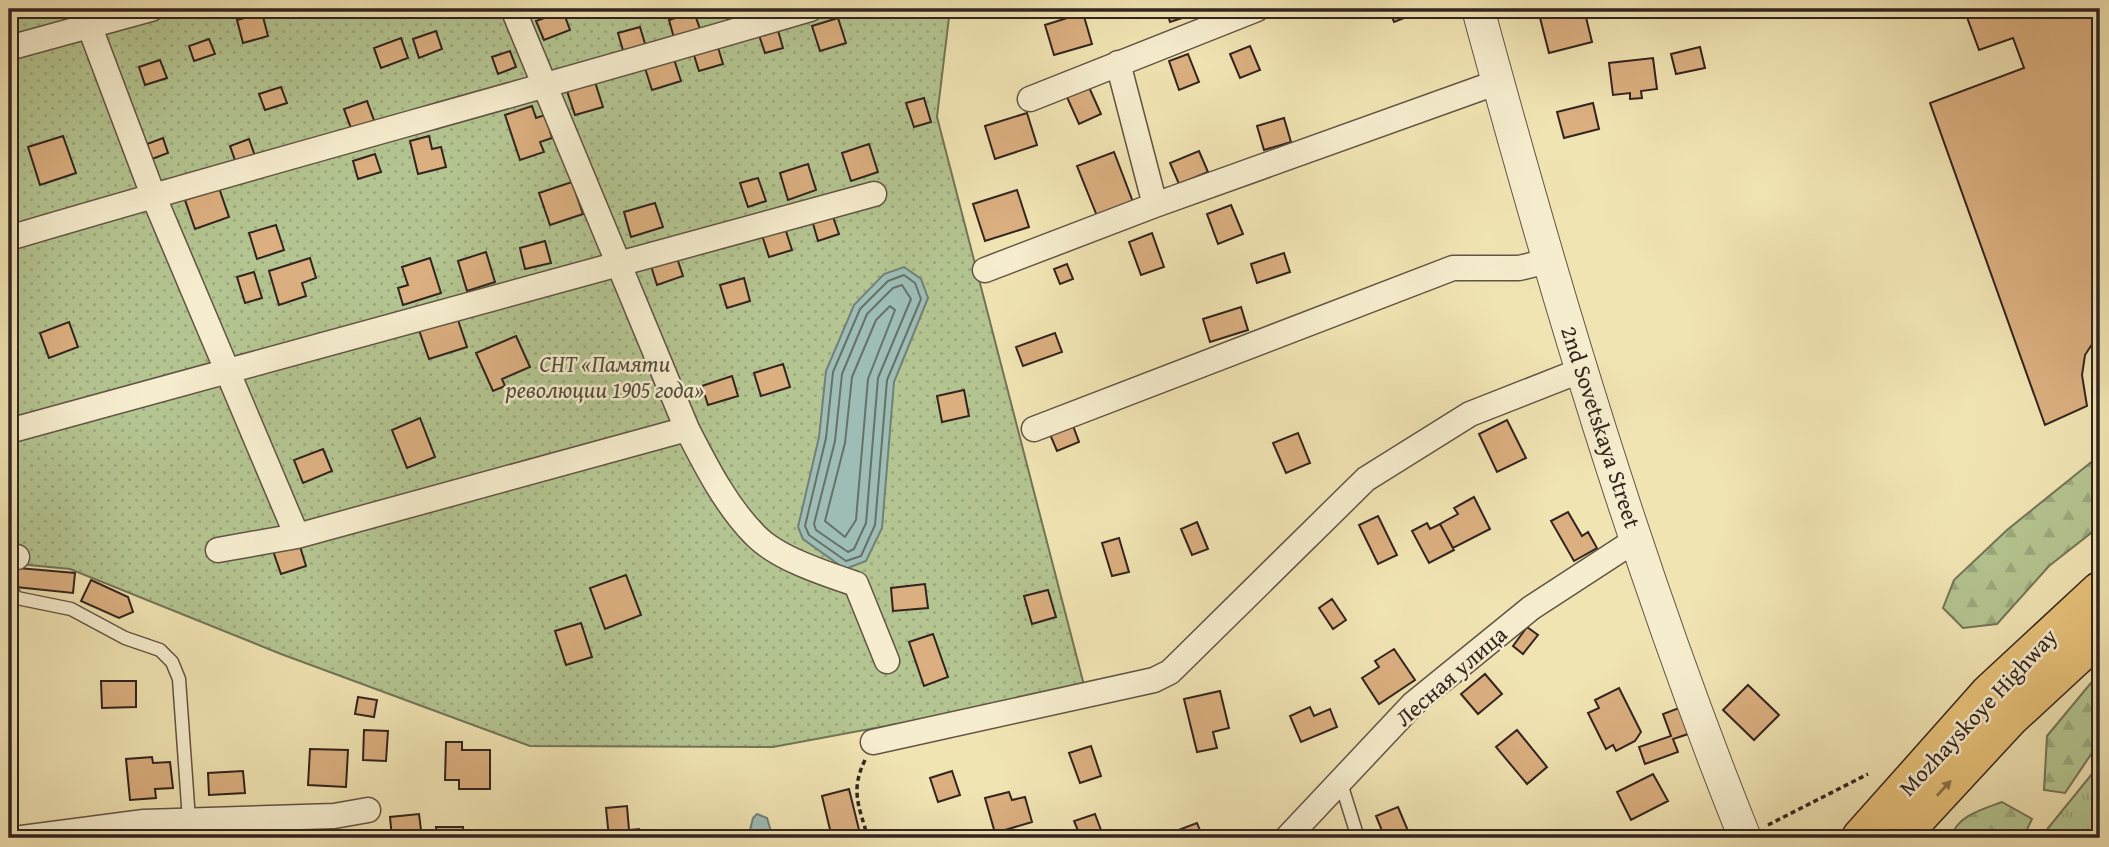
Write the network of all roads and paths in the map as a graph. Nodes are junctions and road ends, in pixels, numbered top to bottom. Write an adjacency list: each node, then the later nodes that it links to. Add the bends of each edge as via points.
1 (151, 9): 6 (street)
2 (513, 9): 10 (street)
3 (810, 9): 10 (street)
4 (1257, 9): 8 (street)
5 (1478, 9): 9 (street, 2nd Sovetskaya Street)
6 (87, 17): 7 (street); 13 (street)
7 (9, 48)
8 (1118, 63): 11 (street); 14 (street)
9 (1498, 82): 14 (street); 16 (street, 2nd Sovetskaya Street)
10 (545, 87): 13 (street); 17 (street)
11 (1030, 99)
12 (874, 194): 17 (street)
13 (153, 195): 15 (street); 19 (street)
14 (1155, 205): 18 (street)
15 (9, 239)
16 (1548, 261): 20 (street, 2nd Sovetskaya Street); 22 (street, via 1520,268 1453,268)
17 (617, 262): 19 (street); 21 (street)
18 (985, 270)
19 (229, 370): 23 (street); 24 (street)
20 (1582, 370): 25 (street, 2nd Sovetskaya Street); 31 (street, via 1469,414 1366,479 1170,672 1154,680)
21 (687, 429): 24 (street); 30 (street, via 715,482 755,536 810,569 856,584)
22 (1034, 429)
23 (9, 431)
24 (297, 536): 26 (street)
25 (1637, 540): 33 (street, Лесная улица, via 1531,608 1413,704); 36 (street, 2nd Sovetskaya Street)
26 (218, 550)
27 (9, 589): 35 (lane, via 17,598 71,609 125,638 160,650 172,662 179,679)
28 (2100, 591): 41 (main road, Mozhayskoye Highway, via 1990,693)
29 (2100, 634): 42 (main road, Mozhayskoye Highway, one-way to 29, via 2009,718)
30 (887, 662)
31 (873, 742): 38 (path, via 856,780)
32 (1868, 774): 36 (path)
33 (1340, 780): 39 (street, Лесная улица); 40 (lane)
34 (368, 810): 35 (street, via 334,816)
35 (189, 820): 37 (street)
36 (1745, 837)
37 (22, 838)
38 (869, 838)
39 (1287, 838)
40 (1358, 838)
41 (1861, 838)
42 (1898, 838)

